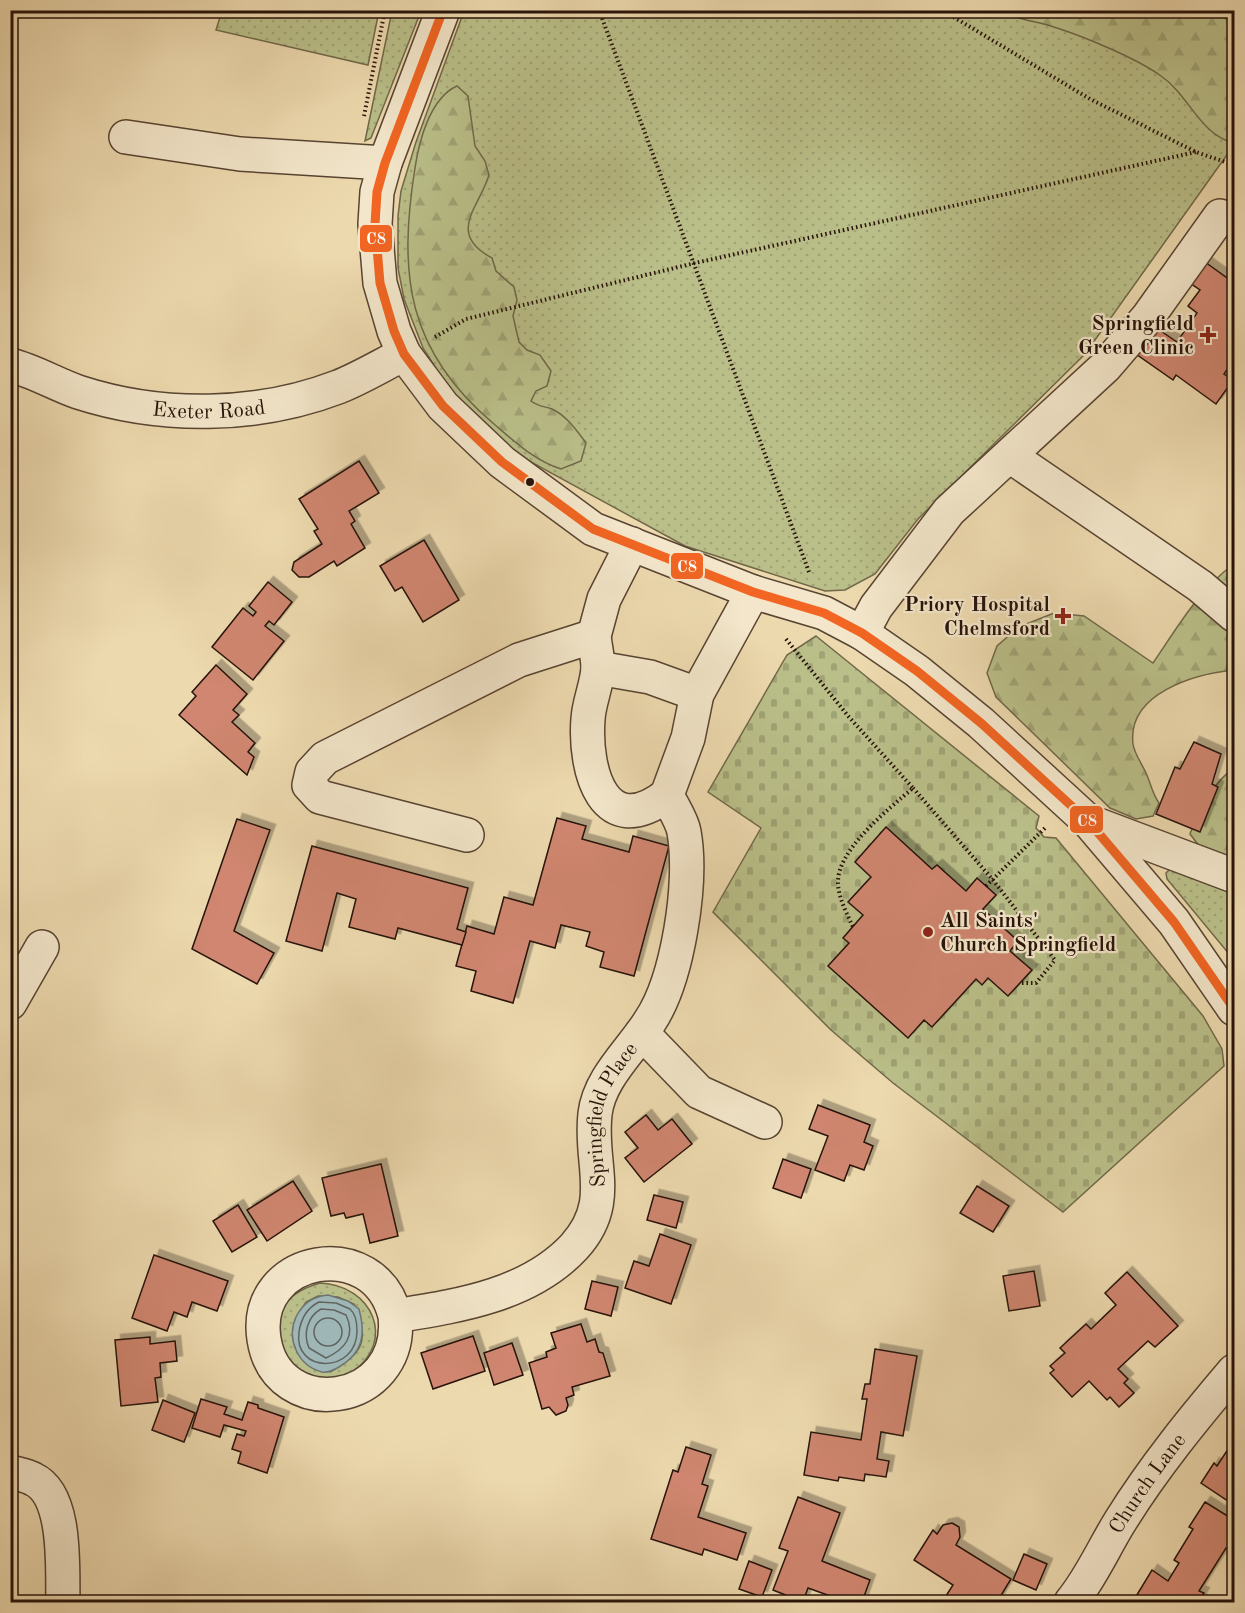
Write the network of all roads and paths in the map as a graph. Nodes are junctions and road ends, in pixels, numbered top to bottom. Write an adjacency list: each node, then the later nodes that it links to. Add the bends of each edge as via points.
1 (385, 10): 7 (path)
2 (443, 10): 7 (street)
3 (599, 10): 10 (path)
4 (942, 10): 6 (path, via 1090,99)
5 (126, 137): 7 (street, via 240,154)
6 (1196, 152): 8 (path); 10 (path)
7 (369, 162): 11 (street, via 386,308)
8 (1234, 165)
9 (1220, 216): 13 (street, via 1126,344)
10 (694, 263): 11 (path, via 466,319); 16 (path)
11 (404, 354): 12 (street, Exeter Road, via 316,394 206,411 130,405 77,391); 14 (street, via 443,406 502,462 593,529)
12 (10, 364)
13 (1010, 456): 17 (street, via 1200,586); 18 (street, via 932,531 876,607)
14 (632, 544): 15 (street); 20 (street, via 604,599)
15 (753, 592): 16 (street); 21 (street)
16 (824, 613): 18 (street)
17 (1234, 615)
18 (862, 633): 24 (street, via 981,723)
19 (783, 634): 22 (path, via 849,717)
20 (596, 652): 21 (street); 23 (street, via 588,719 590,761 598,790 617,809 633,812 649,809); 25 (street, via 519,660 325,758 312,772 309,785 320,797)
21 (698, 694): 23 (street, via 688,738)
22 (913, 788): 27 (path); 29 (path, via 879,818 843,859 838,883)
23 (667, 795): 34 (street, Springfield Place, via 684,830 684,897 679,944 667,985)
24 (1078, 813): 26 (street); 27 (path); 33 (street, via 1174,922)
25 (467, 835)
26 (1234, 876)
27 (993, 880): 28 (path); 31 (path, via 1055,960 1036,983)
28 (986, 886)
29 (853, 927)
30 (42, 947): 32 (street)
31 (1020, 983)
32 (10, 1003)
33 (1234, 1010)
34 (642, 1033): 35 (street, via 699,1092); 36 (street, Springfield Place, via 609,1078 595,1113 599,1194 595,1216 574,1247 537,1275 494,1296)
35 (765, 1122)
36 (395, 1316): 36 (street, via 394,1347 386,1365 372,1381 332,1396 291,1383 274,1365 264,1340 266,1310 280,1284 306,1266 328,1262 349,1265 368,1274 383,1288)
37 (1234, 1371): 40 (street, Church Lane, via 1193,1418 1121,1520)
38 (10, 1472): 39 (street, via 35,1479 50,1497 61,1529)
39 (63, 1602)
40 (1071, 1602)

